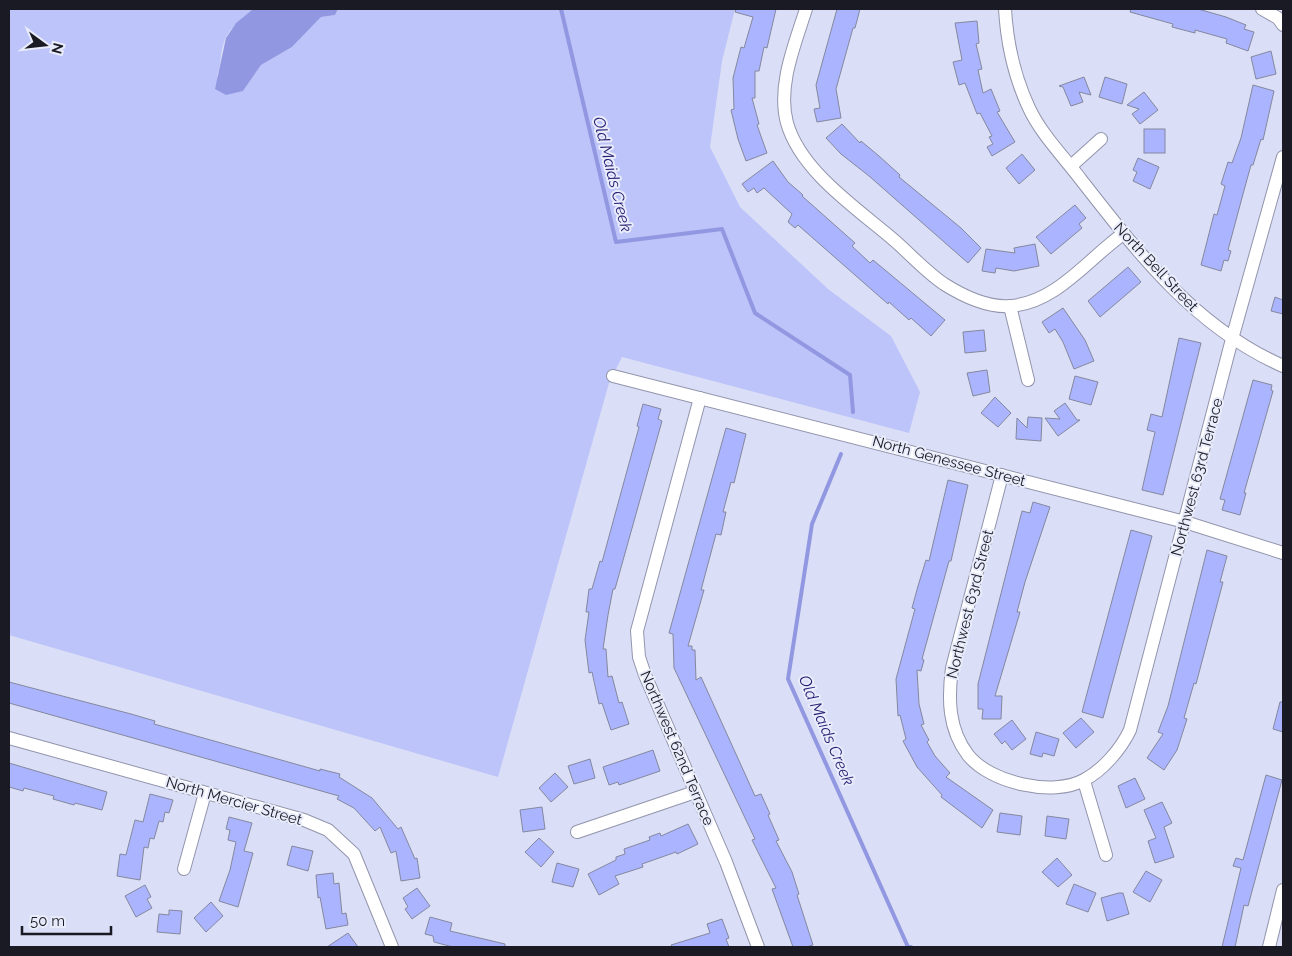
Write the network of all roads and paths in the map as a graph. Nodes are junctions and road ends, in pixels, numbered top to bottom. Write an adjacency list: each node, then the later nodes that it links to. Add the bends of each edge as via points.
1 (806, 9): 9 (street, via 784,95 787,122 796,146 819,175 943,283 990,305)
2 (1005, 9): 7 (street, North Bell Street, via 1011,56 1028,106 1036,122)
3 (1262, 9): 4 (street, via 1278,18)
4 (1283, 25)
5 (1101, 139): 7 (street)
6 (1283, 157): 10 (street, Northwest 63rd Terrace)
7 (1071, 166): 8 (street, North Bell Street)
8 (1123, 234): 9 (street, via 1041,298); 10 (street, North Bell Street, via 1180,297)
9 (1010, 306): 13 (street)
10 (1232, 339): 11 (street, North Bell Street); 16 (street, Northwest 63rd Terrace)
11 (1283, 366)
12 (613, 376): 14 (street, North Genessee Street)
13 (1028, 380)
14 (700, 398): 15 (street, North Genessee Street); 21 (street, Northwest 62nd Terrace, via 638,631 639,657 645,675)
15 (1002, 475): 16 (street, North Genessee Street); 19 (street, Northwest 63rd Street, via 952,668 948,699 954,727 968,756 991,775 1020,784 1052,788)
16 (1185, 522): 17 (street, North Genessee Street); 19 (street, Northwest 63rd Terrace, via 1130,730 1114,755)
17 (1283, 553)
18 (9, 738): 20 (street, North Mercier Street)
19 (1084, 781): 23 (street)
20 (205, 792): 24 (street); 27 (street, North Mercier Street, via 304,820 336,836 354,854)
21 (695, 792): 22 (street); 28 (street, Northwest 62nd Terrace)
22 (577, 832)
23 (1106, 855)
24 (184, 869)
25 (1283, 890): 26 (street)
26 (1275, 942)
27 (392, 947)
28 (758, 947)

